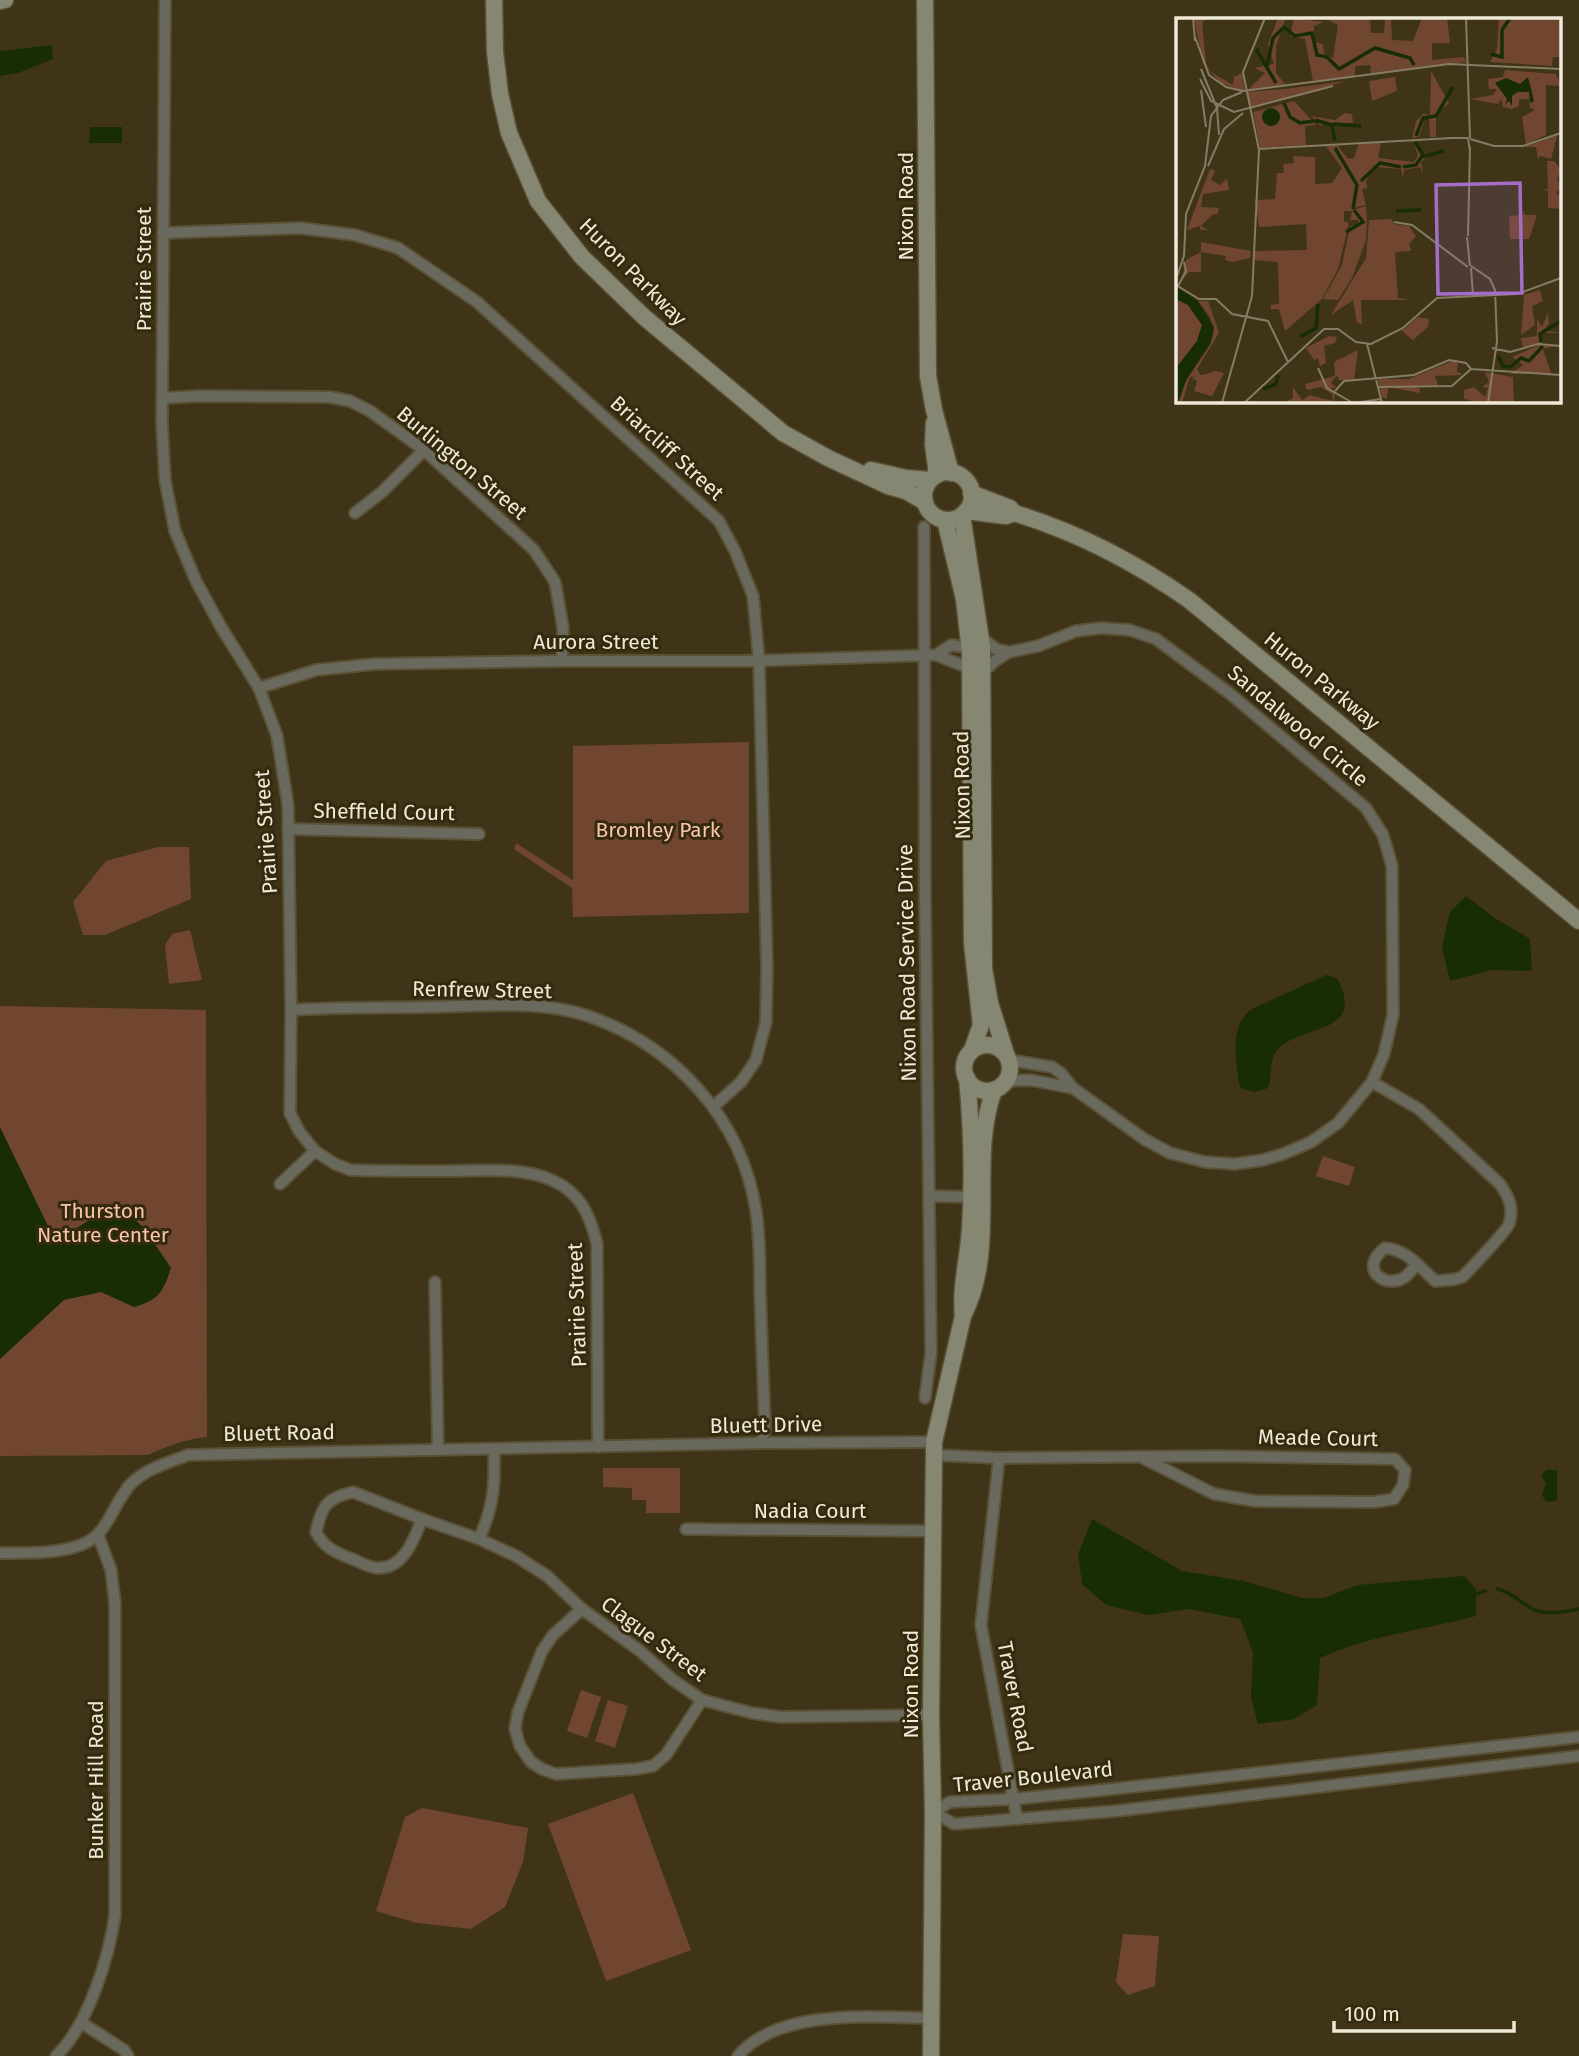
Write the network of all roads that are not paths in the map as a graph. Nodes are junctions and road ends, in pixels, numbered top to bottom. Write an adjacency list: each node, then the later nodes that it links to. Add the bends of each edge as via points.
1 (165, 0): 4 (street, Prairie Street)
2 (494, 0): 7 (main road, Huron Parkway, via 500,94 509,133 538,201 582,257 644,317 783,433)
3 (925, 0): 8 (main road, Nixon Road, via 928,376)
4 (163, 233): 5 (street, Prairie Street); 19 (street, Briarcliff Street, via 300,228 355,235 398,248 477,302 719,521 753,596)
5 (163, 398): 6 (street, Burlington Street, via 339,399 370,411); 22 (street, Prairie Street, via 165,480 174,531 208,604)
6 (424, 450): 11 (street); 20 (street, Burlington Street, via 534,550 555,582 563,628)
7 (839, 463): 8 (main road, Huron Parkway, via 906,478); 10 (main road, Huron Parkway)
8 (939, 476): 9 (main road, via 964,479); 10 (main road, via 926,486)
9 (971, 493): 12 (main road); 13 (main road, Huron Parkway)
10 (925, 502): 14 (main road, via 932,514)
11 (355, 513)
12 (964, 513): 13 (main road, Huron Parkway); 14 (main road); 16 (main road, Nixon Road)
13 (1014, 513): 25 (main road, Huron Parkway, via 1114,553 1189,600)
14 (945, 520): 16 (main road, Nixon Road)
15 (925, 527): 18 (street, Nixon Road Service Drive)
16 (976, 643): 17 (street); 18 (street, Aurora Street, via 950,645); 21 (main road, Nixon Road)
17 (1009, 652): 21 (street, Sandalwood Circle); 30 (street, Sandalwood Circle, via 1101,628 1130,630 1156,639 1229,693 1366,808 1383,835 1392,866 1393,1015)
18 (930, 655): 19 (street, Aurora Street); 21 (street, Aurora Street, via 964,666); 36 (street, Nixon Road Service Drive, via 925,894)
19 (759, 660): 20 (street, Aurora Street); 33 (street, Briarcliff Street, via 766,1023 756,1060 741,1082)
20 (562, 661): 22 (street, Aurora Street, via 374,664 316,670)
21 (978, 677): 27 (main road, Nixon Road, via 972,943 981,1025); 28 (main road, Nixon Road, via 985,769 984,969)
22 (259, 688): 23 (street, Prairie Street, via 277,736)
23 (288, 830): 24 (street, Sheffield Court); 26 (street, Prairie Street)
24 (479, 834)
25 (1579, 921)
26 (291, 1010): 33 (street, Renfrew Street, via 491,1005 587,1016 633,1036 674,1064); 34 (street, Prairie Street, via 290,1113)
27 (972, 1050): 28 (main road, via 986,1044 1000,1048); 29 (main road, via 964,1063)
28 (1007, 1057): 31 (main road, via 1009,1075); 32 (street, Sandalwood Circle, via 1052,1067)
29 (967, 1079): 31 (main road, via 978,1089); 37 (main road, Nixon Road)
30 (1372, 1082): 32 (street, Sandalwood Circle, via 1338,1123 1311,1142 1263,1160 1236,1164 1170,1153); 38 (street, via 1419,1109 1510,1198 1508,1228 1461,1277 1435,1281)
31 (1000, 1085): 32 (street, Sandalwood Circle, via 1031,1080); 40 (main road, Nixon Road, via 984,1126 980,1256 973,1297)
32 (1073, 1088)
33 (714, 1106): 42 (street, Renfrew Street, via 743,1160 756,1211 765,1429)
34 (315, 1151): 35 (street); 43 (street, Prairie Street, via 351,1170 537,1175 562,1185 582,1203 597,1244)
35 (280, 1184)
36 (930, 1196): 37 (street); 41 (street, Nixon Road Service Drive, via 931,1353)
37 (971, 1197): 40 (main road, Nixon Road)
38 (1417, 1264)
39 (435, 1282): 46 (street)
40 (963, 1316): 45 (main road, Nixon Road)
41 (925, 1398)
42 (761, 1443): 43 (street, Bluett Drive); 45 (street, Bluett Drive)
43 (598, 1447): 44 (street, Bluett Road)
44 (494, 1449): 46 (street, Bluett Road); 53 (street, via 492,1508)
45 (934, 1449): 47 (street, Meade Court); 51 (main road, Nixon Road)
46 (438, 1450): 52 (street, Bluett Road, via 188,1455 143,1474 126,1489)
47 (999, 1458): 48 (street, Meade Court); 60 (street, Traver Road, via 981,1625)
48 (1143, 1458): 48 (street, Meade Court, via 1214,1494 1255,1500 1394,1499 1405,1470 1395,1458)
49 (422, 1519): 49 (street, Clague Street, via 353,1492 326,1504 316,1532 336,1553 375,1568 389,1567 411,1546); 53 (street, Clague Street)
50 (687, 1529): 51 (street, Nadia Court)
51 (932, 1531): 57 (main road, Nixon Road)
52 (98, 1535): 54 (street, via 56,1551); 64 (street, Bunker Hill Road, via 111,1570 115,1604 115,1915 111,1944)
53 (480, 1539): 55 (street, Clague Street, via 547,1576)
54 (0, 1553)
55 (582, 1609): 56 (street, Clague Street); 56 (street, Clague Street, via 542,1651 517,1712 515,1729 531,1762 556,1774 653,1766 666,1755)
56 (702, 1700): 57 (street, Clague Street, via 781,1717)
57 (930, 1714): 61 (main road, Nixon Road)
58 (1579, 1737): 60 (street, Traver Boulevard)
59 (1579, 1756): 62 (street, Traver Boulevard)
60 (1015, 1799): 61 (street, Traver Boulevard, via 950,1802); 62 (street, Traver Road)
61 (933, 1812): 62 (street, Traver Boulevard, via 954,1824); 63 (main road, Nixon Road)
62 (1017, 1819)
63 (932, 2018): 67 (street, via 800,2021 773,2030); 68 (main road, Nixon Road)
64 (82, 2023): 65 (street, Bunker Hill Road); 66 (street)
65 (63, 2054)
66 (128, 2056)
67 (738, 2056)
68 (931, 2056)

